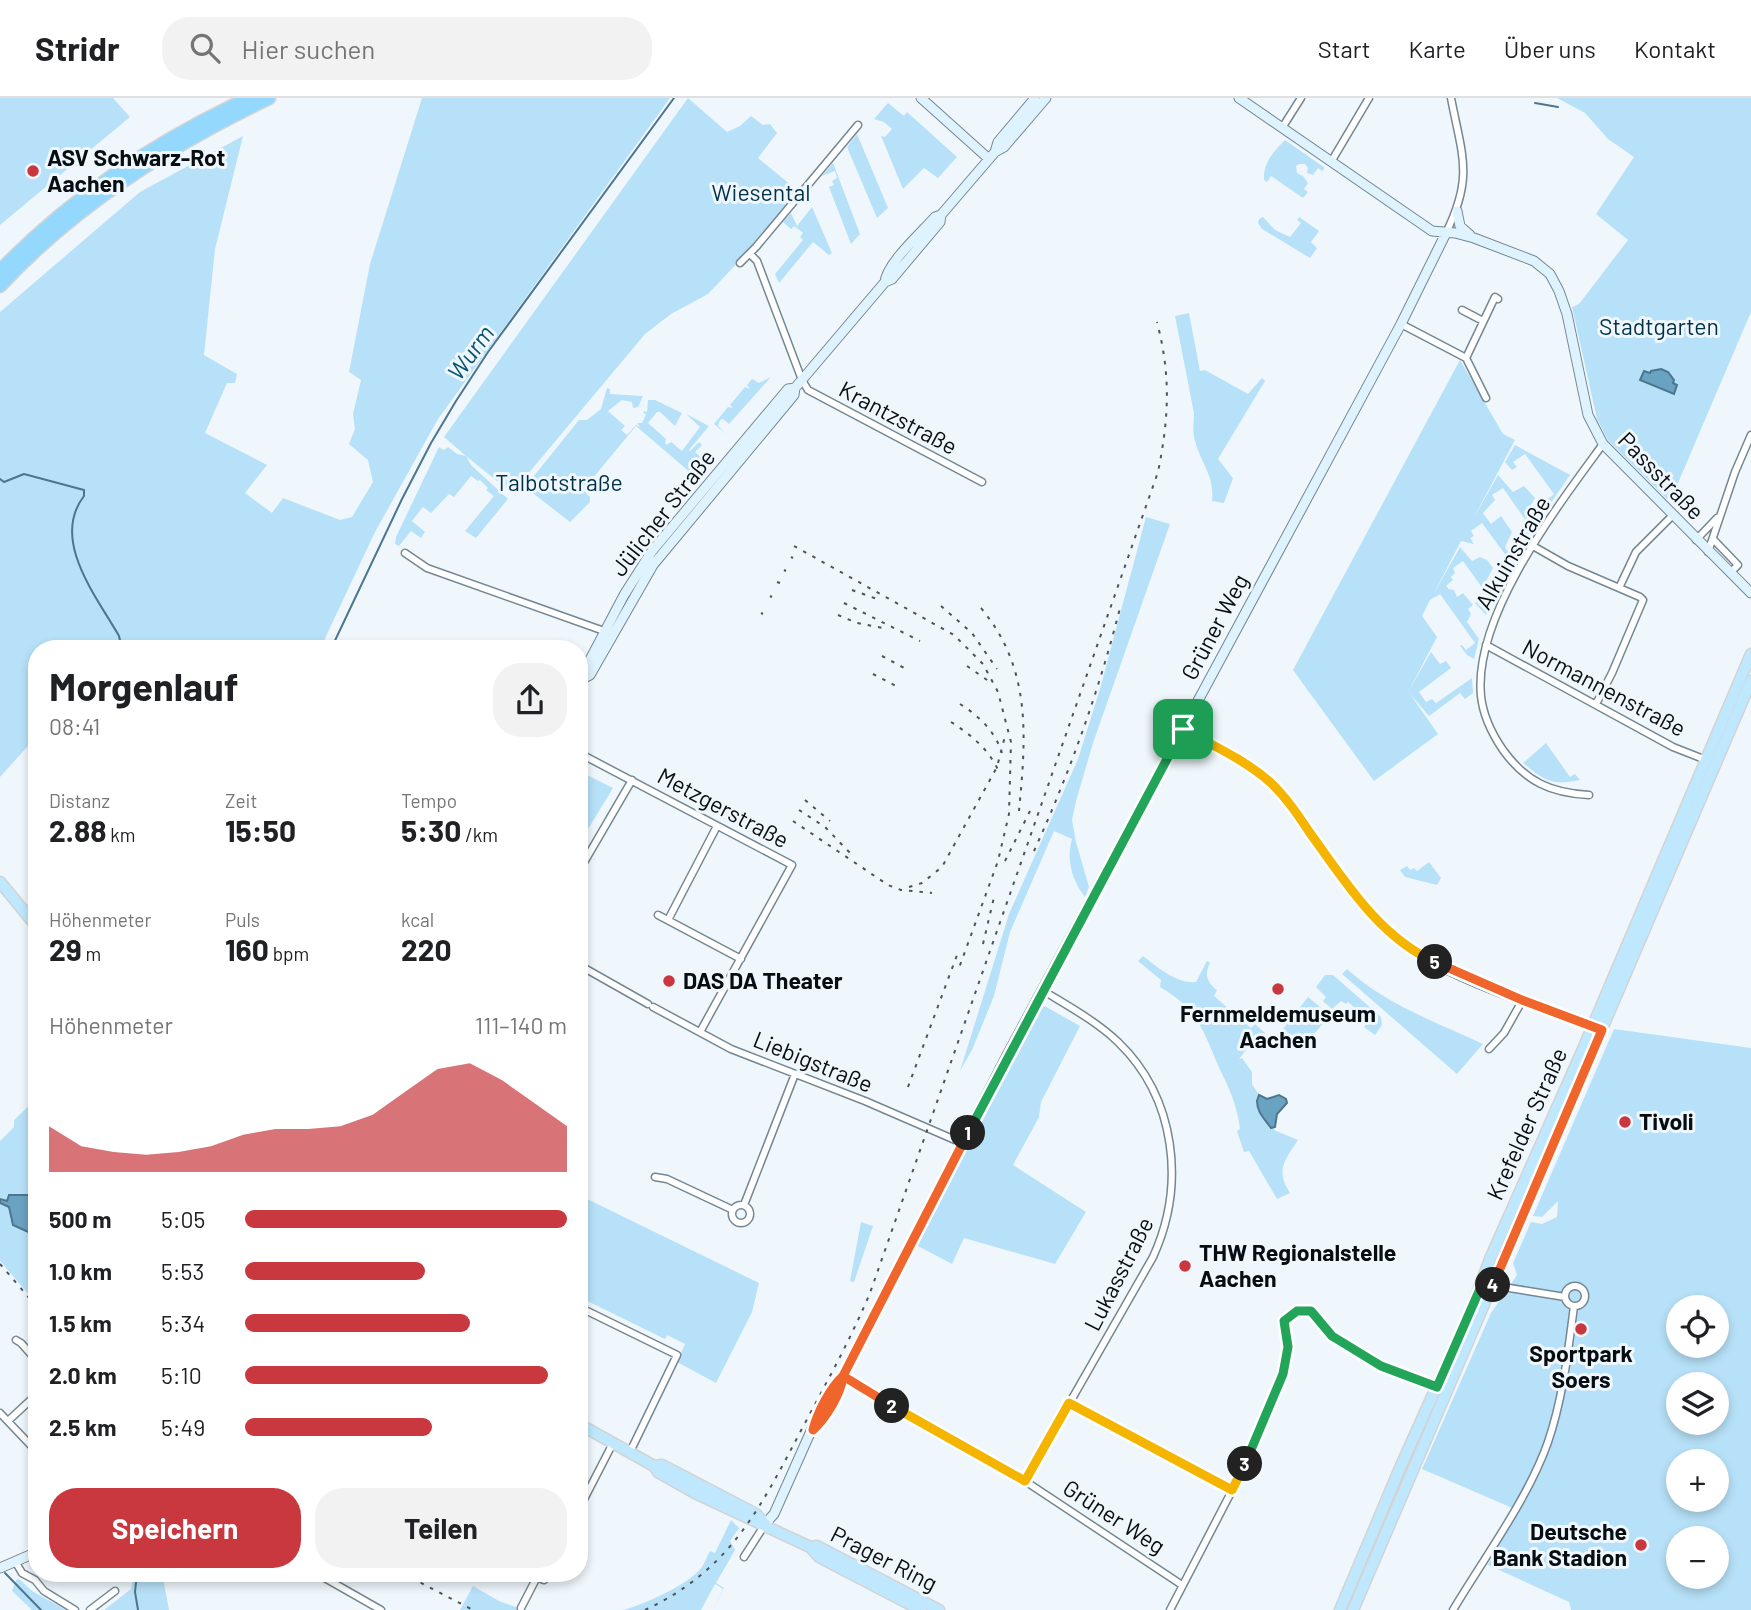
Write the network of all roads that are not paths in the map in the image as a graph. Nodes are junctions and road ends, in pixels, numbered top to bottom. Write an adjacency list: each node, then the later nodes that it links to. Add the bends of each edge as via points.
1 (249, 98): 19 (highway, via 124,168 46,228)
2 (270, 98): 20 (highway, via 171,148 130,175 71,219)
3 (921, 98): 12 (street)
4 (1035, 98): 12 (street, Jülicher Straße)
5 (1046, 98): 12 (street, Jülicher Straße)
6 (1239, 98): 11 (street, Passstraße)
7 (1301, 98): 11 (street)
8 (1369, 98): 13 (street)
9 (1451, 98): 14 (street, via 1464,163)
10 (858, 124): 17 (street)
11 (1282, 128): 13 (street, Passstraße)
12 (992, 155): 26 (street, Jülicher Straße, via 886,274 885,282)
13 (1331, 162): 15 (street, Passstraße, via 1432,231)
14 (1457, 212): 15 (street); 16 (street, via 1460,226)
15 (1447, 233): 16 (street, Passstraße); 24 (street, Grüner Weg)
16 (1474, 238): 29 (street, Passstraße, via 1534,261 1550,274 1567,314 1588,415)
17 (750, 254): 18 (street); 26 (street, via 757,261)
18 (740, 263)
19 (0, 271)
20 (0, 286)
21 (1498, 299): 23 (street, via 1494,297)
22 (1462, 310): 23 (street)
23 (1483, 321): 25 (street)
24 (1401, 324): 25 (street); 47 (street, Grüner Weg)
25 (1466, 358): 27 (street)
26 (798, 384): 30 (street, Krantzstraße); 41 (street, Jülicher Straße, via 794,395 706,493)
27 (1486, 398)
28 (1751, 435): 32 (street)
29 (1603, 444): 31 (street, Passstraße); 35 (street, Alkuinstraße)
30 (982, 482)
31 (1672, 516): 34 (street, Passstraße); 39 (street, via 1636,552)
32 (1719, 517): 33 (street); 34 (street)
33 (1713, 539): 37 (street); 38 (street, Passstraße, via 1738,565)
34 (1696, 540): 37 (street, Passstraße)
35 (1533, 546): 39 (street); 42 (street, Alkuinstraße, via 1503,600)
36 (405, 552): 41 (street, via 427,568)
37 (1708, 552): 38 (street, Passstraße)
38 (1730, 573): 40 (street, Passstraße)
39 (1619, 588): 46 (street, via 1643,603)
40 (1751, 593)
41 (608, 633): 44 (street, Jülicher Straße)
42 (1486, 645): 46 (street, Normannenstraße); 51 (street, Alkuinstraße, via 1481,696 1499,745 1538,783)
43 (1751, 654): 49 (main road, Krefelder Straße)
44 (588, 676)
45 (1751, 681): 62 (main road, Krefelder Straße)
46 (1596, 704): 49 (street, Normannenstraße)
47 (1183, 729): 60 (street, Grüner Weg); 61 (street, via 1270,782 1357,897 1399,940 1430,960)
48 (588, 757): 50 (street, Metzgerstraße)
49 (1706, 760): 62 (main road, Krefelder Straße)
50 (632, 780): 52 (street, Metzgerstraße); 53 (street)
51 (1589, 795)
52 (718, 826): 57 (street); 58 (street, Metzgerstraße, via 792,865)
53 (588, 856)
54 (0, 881): 56 (main road)
55 (658, 915): 57 (street)
56 (28, 916)
57 (668, 920): 58 (street)
58 (741, 959): 63 (street, Metzgerstraße)
59 (588, 970): 63 (street, Liebigstraße)
60 (1042, 990): 66 (street, Grüner Weg); 79 (street, Lukasstraße, via 1093,1021 1133,1059 1159,1104 1172,1159 1170,1205 1157,1248)
61 (1522, 1000): 62 (street); 64 (street, via 1504,1033)
62 (1597, 1028): 70 (main road, Krefelder Straße, via 1495,1248)
63 (700, 1032): 65 (street, Liebigstraße)
64 (1489, 1049)
65 (795, 1074): 66 (street, Liebigstraße); 68 (street)
66 (962, 1143): 76 (street, Grüner Weg)
67 (655, 1177): 69 (street)
68 (744, 1205): 69 (street); 69 (street, via 750,1212 743,1223 734,1219)
69 (733, 1210)
70 (1488, 1283): 71 (street); 77 (main road, Krefelder Straße); 109 (main road, Krefelder Straße)
71 (1565, 1297): 72 (street); 72 (street, via 1568,1288 1582,1288 1584,1301)
72 (1574, 1306): 110 (street, via 1560,1401 1547,1444 1525,1491)
73 (588, 1311): 85 (street, via 677,1355)
74 (16, 1340): 75 (street)
75 (28, 1351)
76 (843, 1376): 86 (street, Grüner Weg); 89 (street, Grüner Weg)
77 (1437, 1387): 87 (street, via 1381,1366 1332,1336 1311,1311 1297,1311 1284,1321 1288,1347 1283,1374); 108 (main road, Krefelder Straße)
78 (28, 1402): 81 (street)
79 (1069, 1403): 86 (street, Lukasstraße); 87 (street)
80 (0, 1413): 81 (street)
81 (8, 1421): 83 (street)
82 (588, 1429): 84 (main road, Prager Ring)
83 (28, 1442)
84 (613, 1443): 85 (main road, Prager Ring); 88 (street)
85 (630, 1452): 89 (main road, Prager Ring, via 695,1493)
86 (1025, 1481): 99 (street, Grüner Weg)
87 (1232, 1490): 99 (street)
88 (588, 1492)
89 (765, 1524): 90 (main road, Prager Ring); 92 (street)
90 (810, 1547): 105 (main road, Prager Ring, via 819,1557); 106 (main road, Prager Ring, via 817,1546)
91 (28, 1556): 93 (street)
92 (744, 1557)
93 (15, 1561): 94 (street); 95 (street)
94 (0, 1568)
95 (28, 1576)
96 (37, 1582): 102 (street)
97 (332, 1582): 104 (street)
98 (534, 1582): 101 (street)
99 (1182, 1585): 107 (street)
100 (115, 1591): 103 (street)
101 (521, 1608)
102 (75, 1610)
103 (90, 1610)
104 (381, 1610)
105 (921, 1610)
106 (939, 1610)
107 (1170, 1610)
108 (1340, 1610)
109 (1353, 1610)
110 (1453, 1610)

